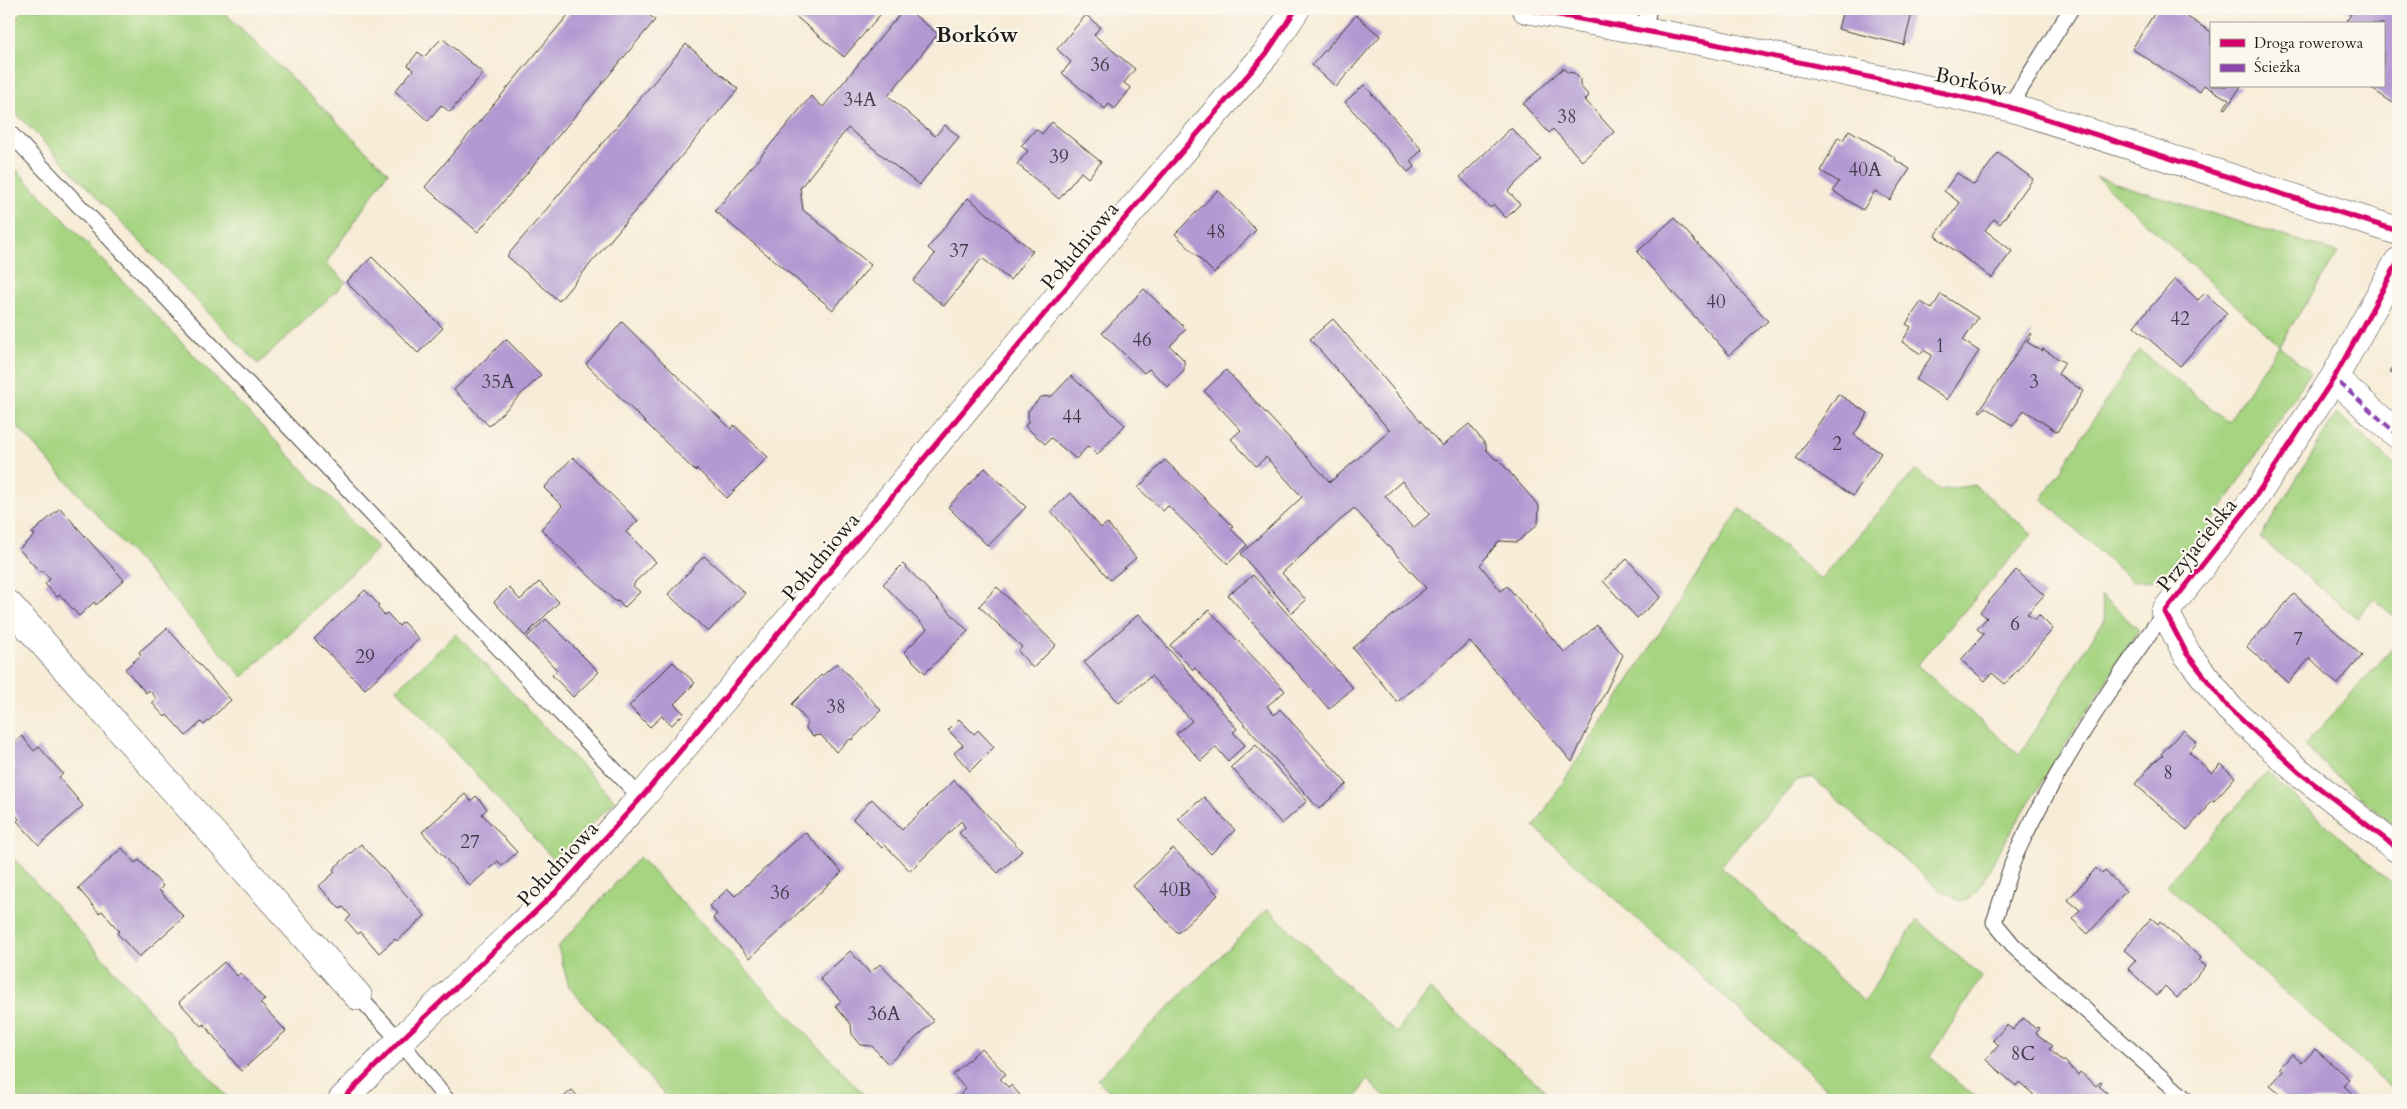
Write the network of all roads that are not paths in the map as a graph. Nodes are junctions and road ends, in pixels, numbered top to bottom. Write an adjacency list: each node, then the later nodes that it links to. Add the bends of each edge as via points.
1 (1296, 9): 13 (street, Południowa, via 1266,54 1095,253)
2 (1526, 9): 4 (street, Borków)
3 (2071, 9): 5 (lane)
4 (1646, 20): 5 (street, Borków)
5 (2009, 106): 7 (street, Borków)
6 (9, 132): 13 (lane)
7 (2398, 230)
8 (2398, 262): 9 (street, Przyjacielska)
9 (2334, 378): 10 (street); 12 (street, Przyjacielska, via 2249,506)
10 (2398, 435)
11 (9, 605): 15 (street)
12 (2165, 612): 14 (street, Przyjacielska, via 2187,654 2229,708 2299,772); 19 (lane, via 2113,683 2062,766 2016,855 1994,922 2013,945)
13 (641, 798): 16 (street, Południowa, via 564,884)
14 (2398, 849)
15 (358, 996): 16 (lane)
16 (400, 1041): 17 (street, Południowa); 18 (lane)
17 (342, 1100)
18 (447, 1100)
19 (2187, 1100)

